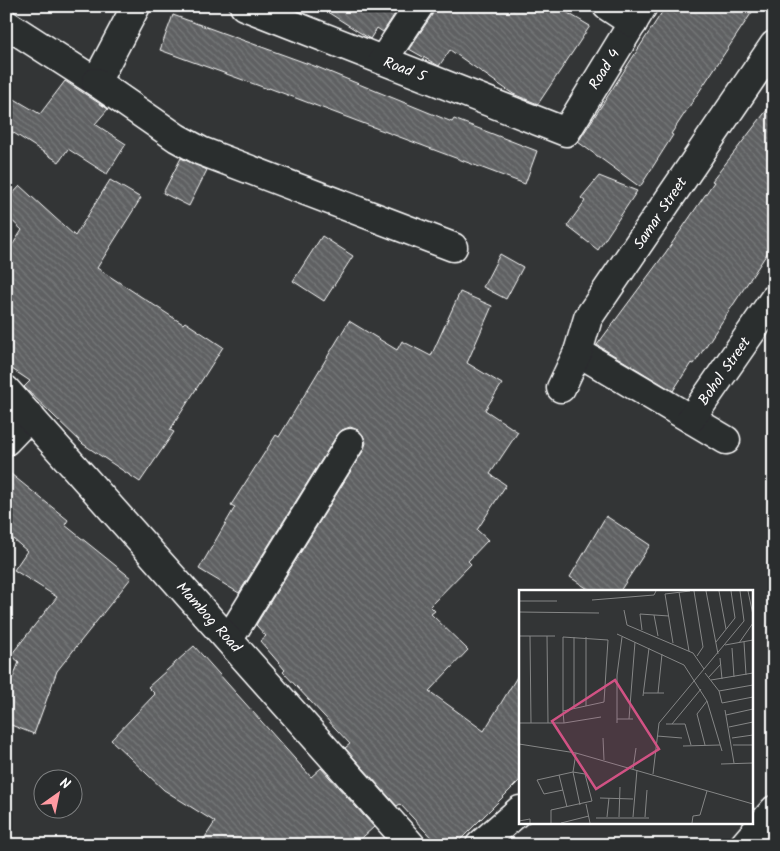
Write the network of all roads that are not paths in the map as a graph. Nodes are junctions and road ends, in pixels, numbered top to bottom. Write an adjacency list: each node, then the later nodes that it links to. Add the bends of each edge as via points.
1 (136, 6): 9 (street)
2 (419, 6): 8 (street)
3 (607, 6): 5 (street)
4 (261, 9): 8 (street, Road 5)
5 (638, 15): 10 (street, Road 4)
6 (6, 24): 9 (street)
7 (774, 45): 13 (street, Samar Street, via 588,318)
8 (384, 60): 10 (street, Road 5)
9 (96, 82): 11 (street, via 201,151)
10 (566, 132)
11 (453, 247)
12 (774, 299): 17 (street, Bohol Street)
13 (578, 352): 14 (street, Samar Street); 17 (street)
14 (561, 388)
15 (6, 390): 16 (street, Mambog Road)
16 (30, 416): 19 (street); 21 (street, Mambog Road)
17 (691, 419): 18 (street)
18 (726, 440)
19 (6, 441)
20 (350, 443): 21 (street)
21 (229, 639): 24 (street, Mambog Road)
22 (774, 810): 26 (street)
23 (519, 811): 25 (street)
24 (411, 845)
25 (480, 845)
26 (744, 845)

